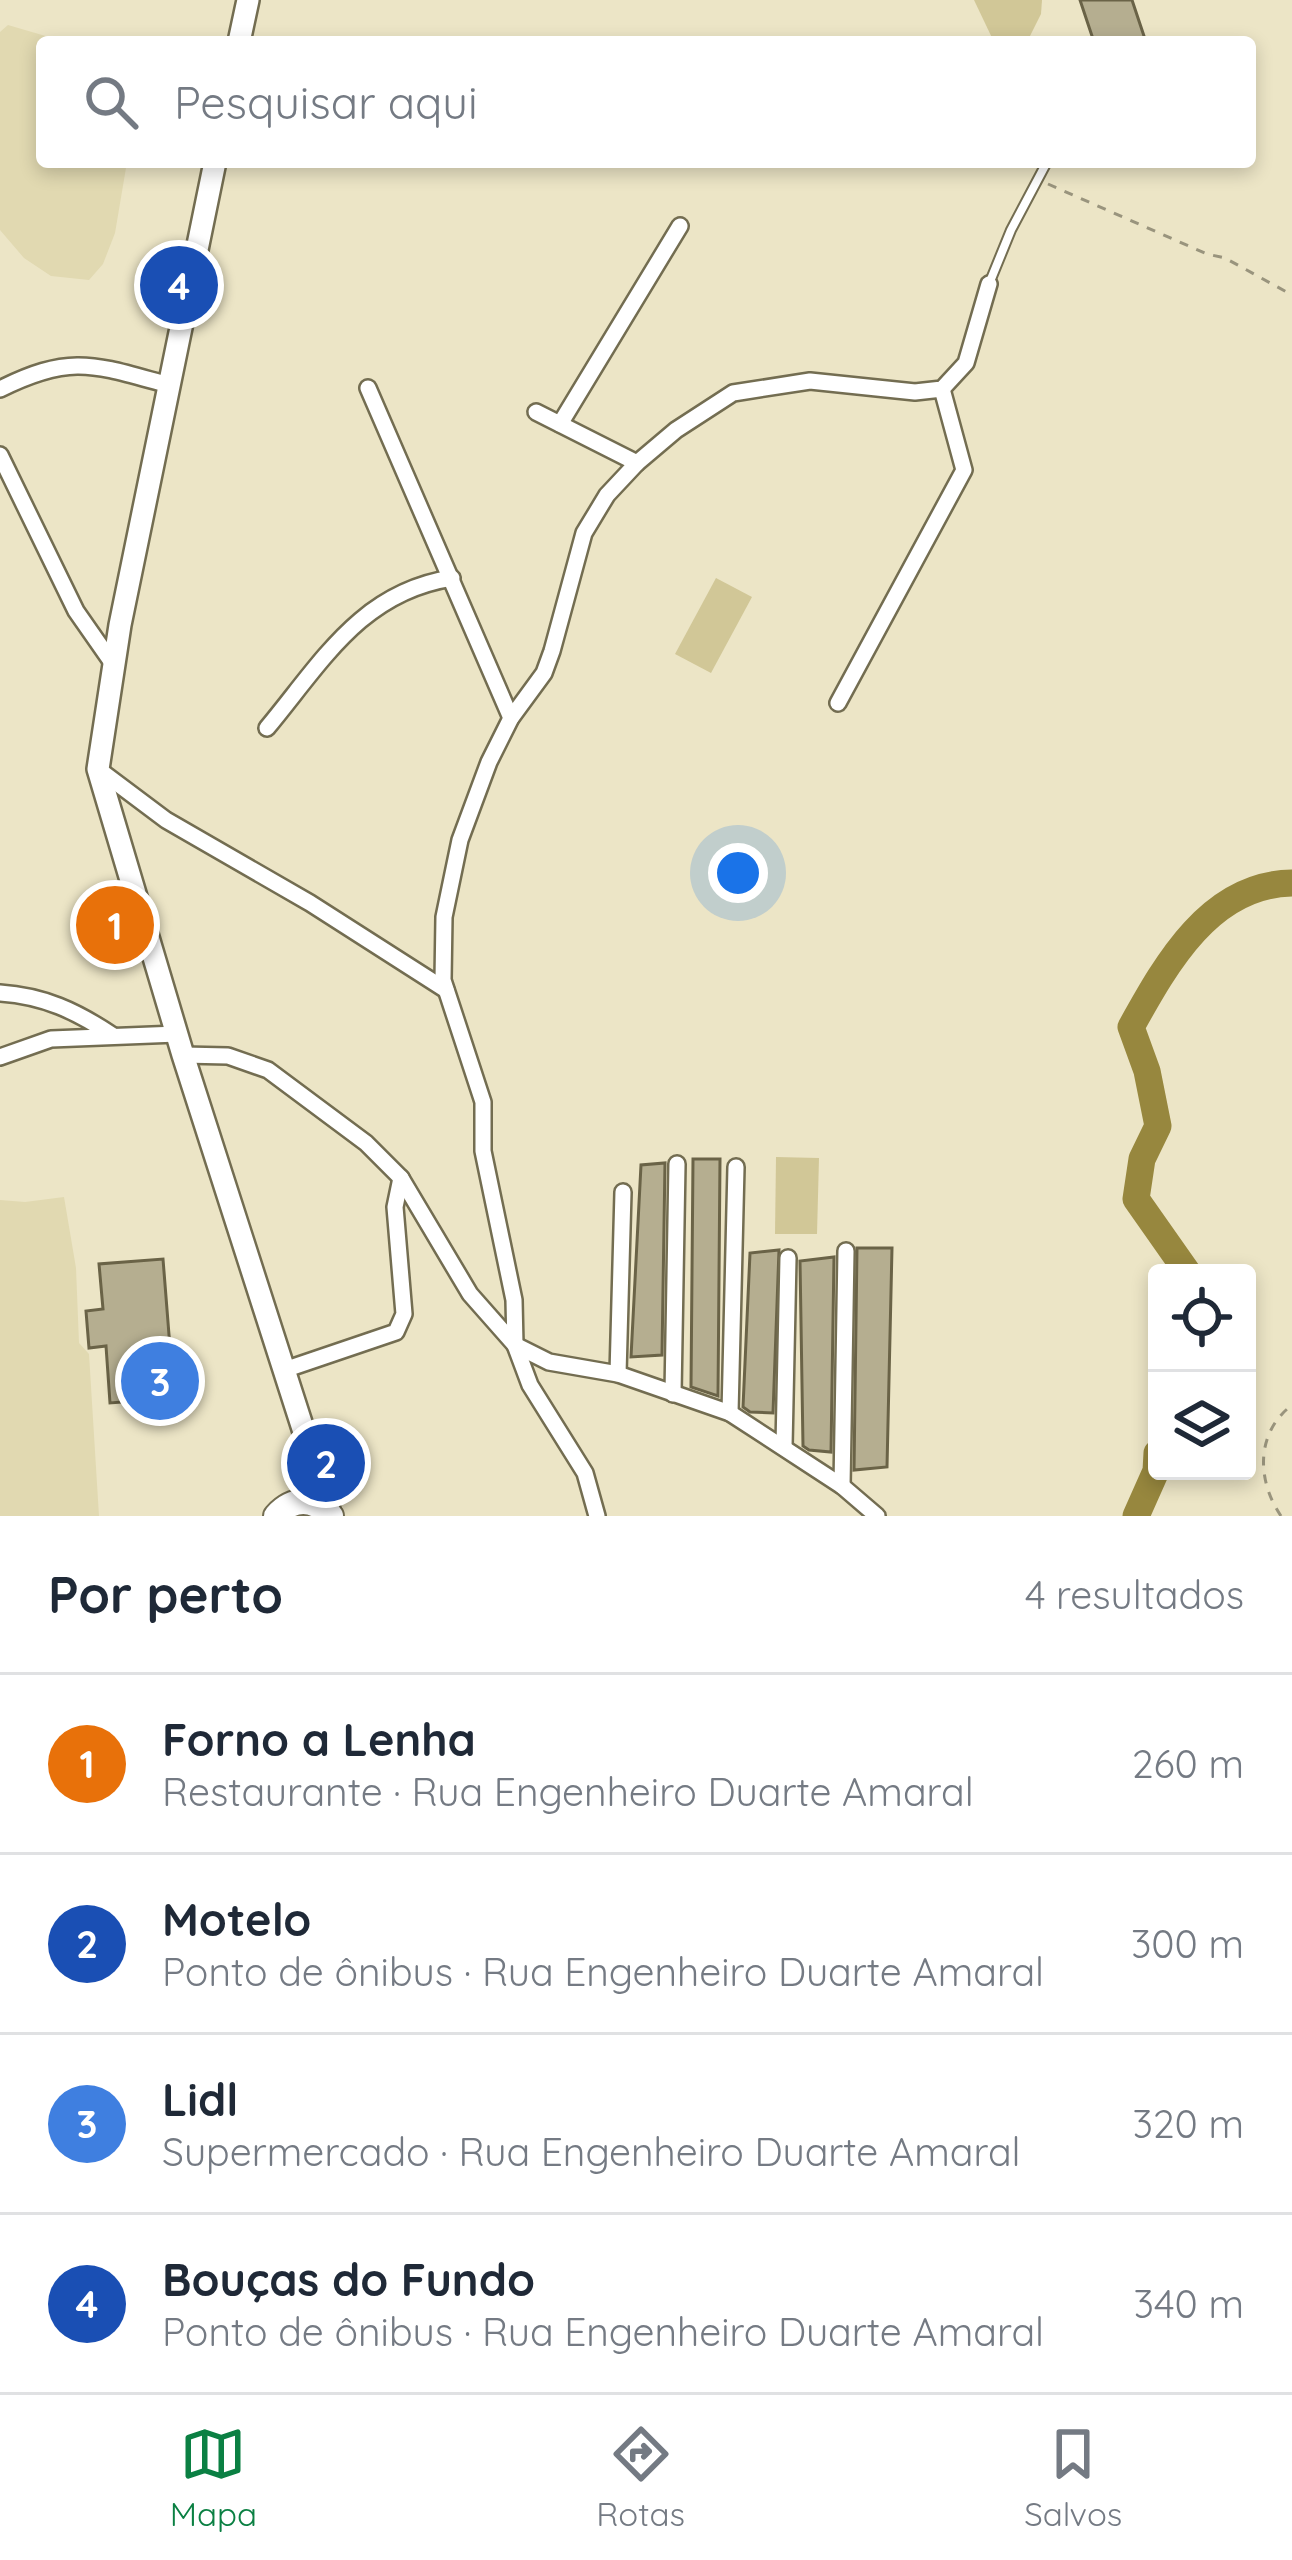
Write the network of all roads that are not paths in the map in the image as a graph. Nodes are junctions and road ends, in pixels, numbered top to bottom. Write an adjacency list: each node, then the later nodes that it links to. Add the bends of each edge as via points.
1 (248, 0): 2 (main road)
2 (240, 36)
3 (214, 168): 7 (main road)
4 (1044, 168): 6 (lane)
5 (680, 226): 12 (street)
6 (989, 284): 10 (street, via 966,363)
7 (169, 385): 9 (street, via 82,363 36,371); 16 (main road)
8 (368, 388): 15 (street)
9 (0, 389)
10 (942, 389): 14 (street, via 810,381 733,393); 17 (street, via 964,470)
11 (536, 412): 12 (street)
12 (560, 424): 14 (street)
13 (0, 455): 16 (street, via 76,611)
14 (637, 463): 18 (street, via 584,533 544,673)
15 (452, 578): 18 (street); 19 (street, via 381,602)
16 (113, 664): 20 (main road)
17 (838, 703)
18 (511, 718): 21 (street, via 460,840 444,917)
19 (267, 728)
20 (98, 770): 21 (street); 24 (main road)
21 (446, 990): 32 (street, via 483,1102 483,1151 514,1300)
22 (0, 993): 23 (street, via 71,1008)
23 (115, 1036): 24 (street); 25 (street, via 51,1039)
24 (180, 1045): 28 (street, via 268,1070); 33 (main road)
25 (0, 1057)
26 (677, 1164): 35 (street)
27 (736, 1167): 36 (street)
28 (401, 1178): 32 (street, via 470,1294); 33 (street, via 395,1207 404,1314 396,1332)
29 (623, 1192): 34 (street)
30 (845, 1250): 39 (street)
31 (788, 1258): 37 (street)
32 (515, 1345): 34 (street, via 549,1362); 43 (street, via 530,1385 585,1473)
33 (284, 1370): 38 (main road)
34 (618, 1374): 35 (street)
35 (673, 1394): 36 (street)
36 (730, 1413): 37 (street)
37 (784, 1446): 39 (street)
38 (313, 1460): 40 (main road); 41 (main road)
39 (842, 1486): 44 (street)
40 (300, 1502): 41 (main road); 42 (main road)
41 (330, 1515)
42 (276, 1516)
43 (597, 1516)
44 (877, 1516)

